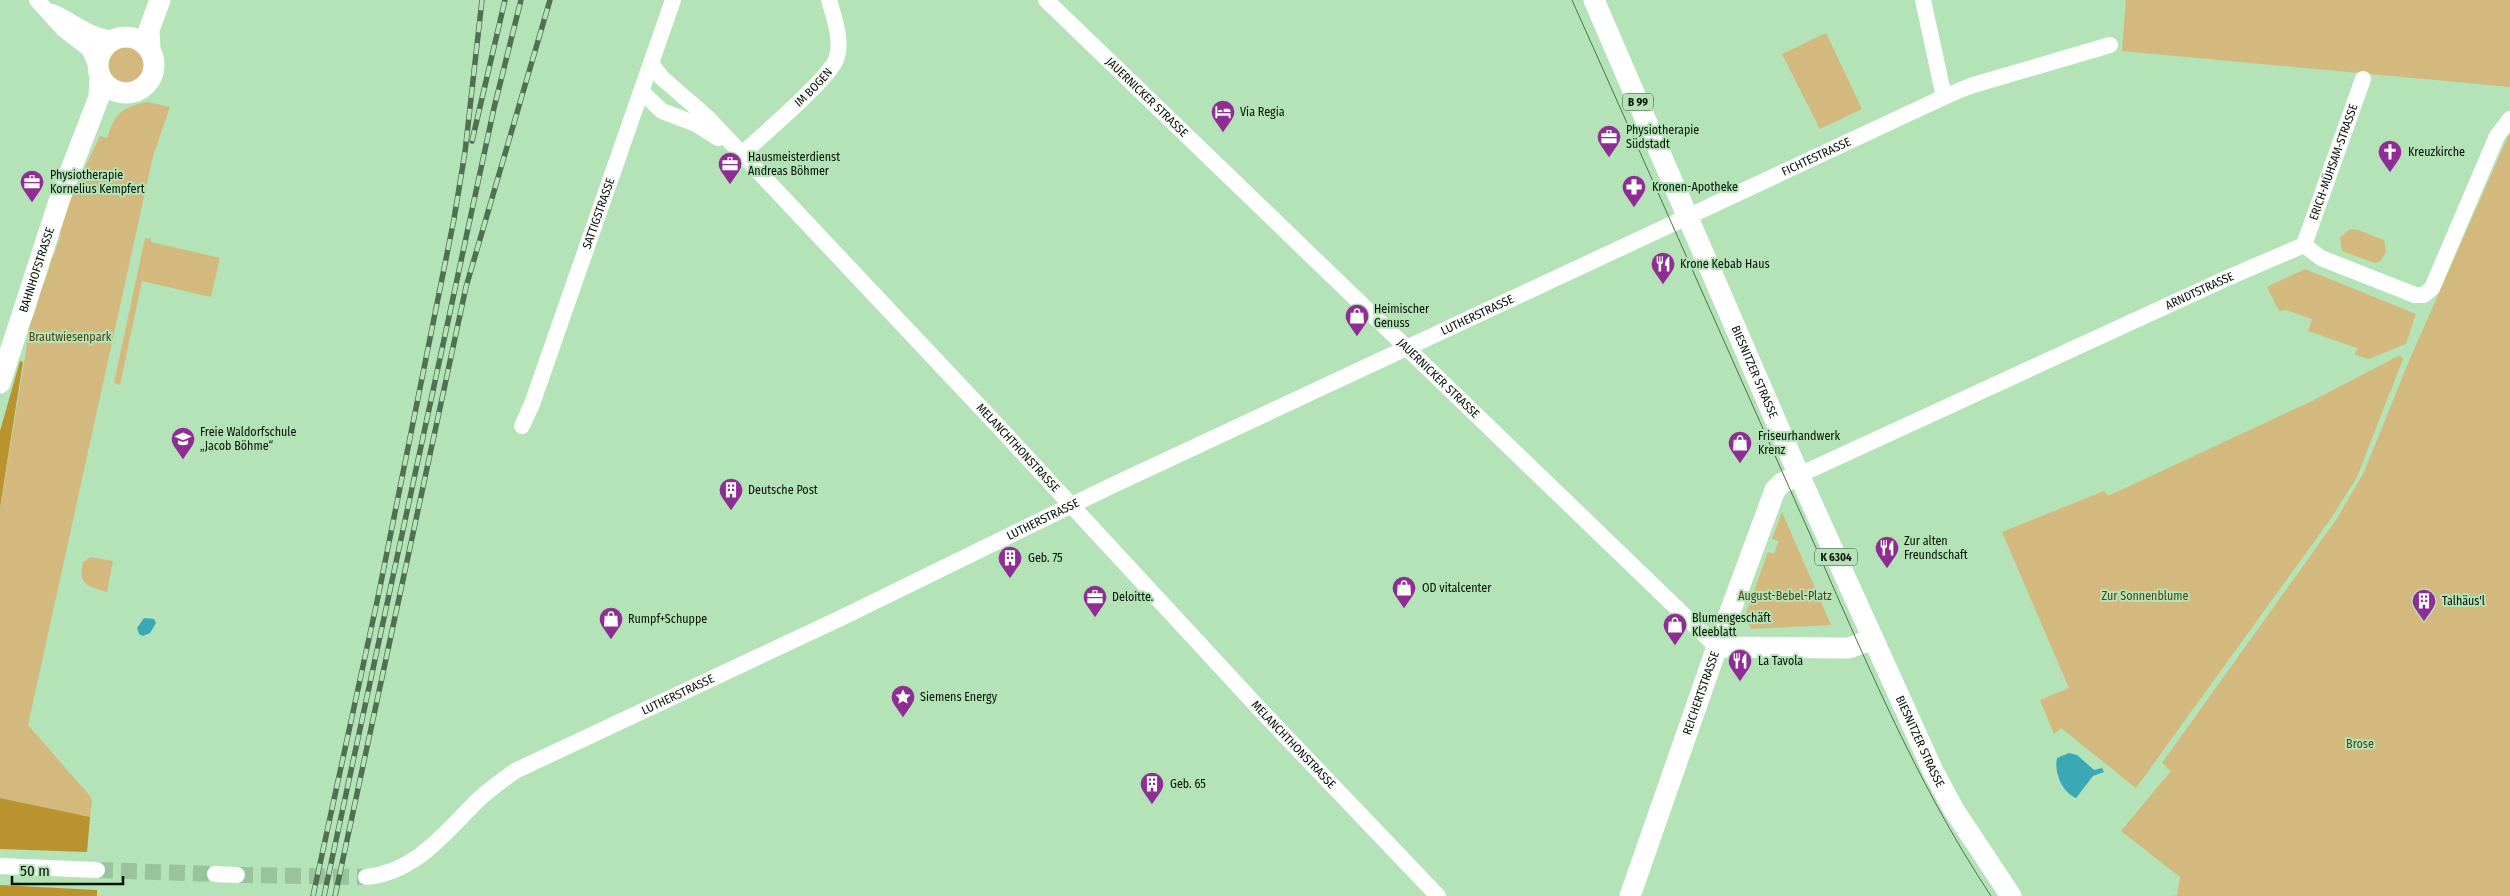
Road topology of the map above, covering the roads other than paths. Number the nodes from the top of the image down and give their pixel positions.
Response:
1 (37, 0) edge
2 (150, 0) edge
3 (160, 0) edge
4 (673, 0) edge
5 (829, 0) edge
6 (1046, 0) edge
7 (1594, 0) edge
8 (1923, 0) edge
9 (50, 11) junction
10 (118, 37) junction
11 (2110, 46) dead end
12 (150, 49) junction
13 (652, 65) junction
14 (99, 73) junction
15 (2363, 79) dead end
16 (642, 92) junction
17 (122, 93) junction
18 (1944, 97) junction
19 (2510, 119) edge
20 (741, 154) junction
21 (76, 157) junction
22 (1687, 216) junction
23 (2304, 245) junction
24 (1406, 348) junction
25 (0, 382) edge
26 (522, 426) dead end
27 (1799, 475) junction
28 (1070, 506) junction
29 (1873, 639) junction
30 (1716, 647) junction
31 (0, 866) edge
32 (97, 870) tunnel mouth
33 (215, 874) tunnel mouth
34 (237, 875) tunnel mouth
35 (366, 877) tunnel mouth
36 (1438, 896) edge
37 (1630, 896) edge
38 (2010, 896) edge

1 - 9 street
2 - 10 main road
3 - 12 main road
4 - 13 street, SATTIGSTRASSE
5 - 20 street, IM BOGEN
6 - 24 street, JAUERNICKER STRASSE
7 - 22 main road, BIESNITZER STRASSE / B 99
8 - 18 street
9 - 10 street
9 - 14 street
10 - 12 main road
10 - 14 main road
11 - 18 street, FICHTESTRASSE
12 - 17 main road
13 - 16 street, SATTIGSTRASSE
13 - 20 street, MELANCHTHONSTRASSE
14 - 17 main road
14 - 21 main road, BAHNHOFSTRASSE
15 - 23 street, ERICH-MÜHSAM-STRASSE
16 - 20 street, MELANCHTHONSTRASSE
16 - 26 street, SATTIGSTRASSE
17 - 21 main road, BAHNHOFSTRASSE
18 - 22 street, FICHTESTRASSE
19 - 23 street
20 - 28 street, MELANCHTHONSTRASSE
21 - 25 main road, BAHNHOFSTRASSE
22 - 24 street, LUTHERSTRASSE
22 - 27 main road, BIESNITZER STRASSE / K 6304
23 - 27 street, ARNDTSTRASSE
24 - 28 street, LUTHERSTRASSE
24 - 30 street, JAUERNICKER STRASSE
27 - 29 main road, BIESNITZER STRASSE / K 6304
27 - 30 main road, REICHERTSTRASSE
28 - 35 street, LUTHERSTRASSE
28 - 36 street, MELANCHTHONSTRASSE
29 - 30 main road
29 - 38 main road, BIESNITZER STRASSE / K 6304
30 - 37 main road, REICHERTSTRASSE
31 - 32 street
33 - 34 street

